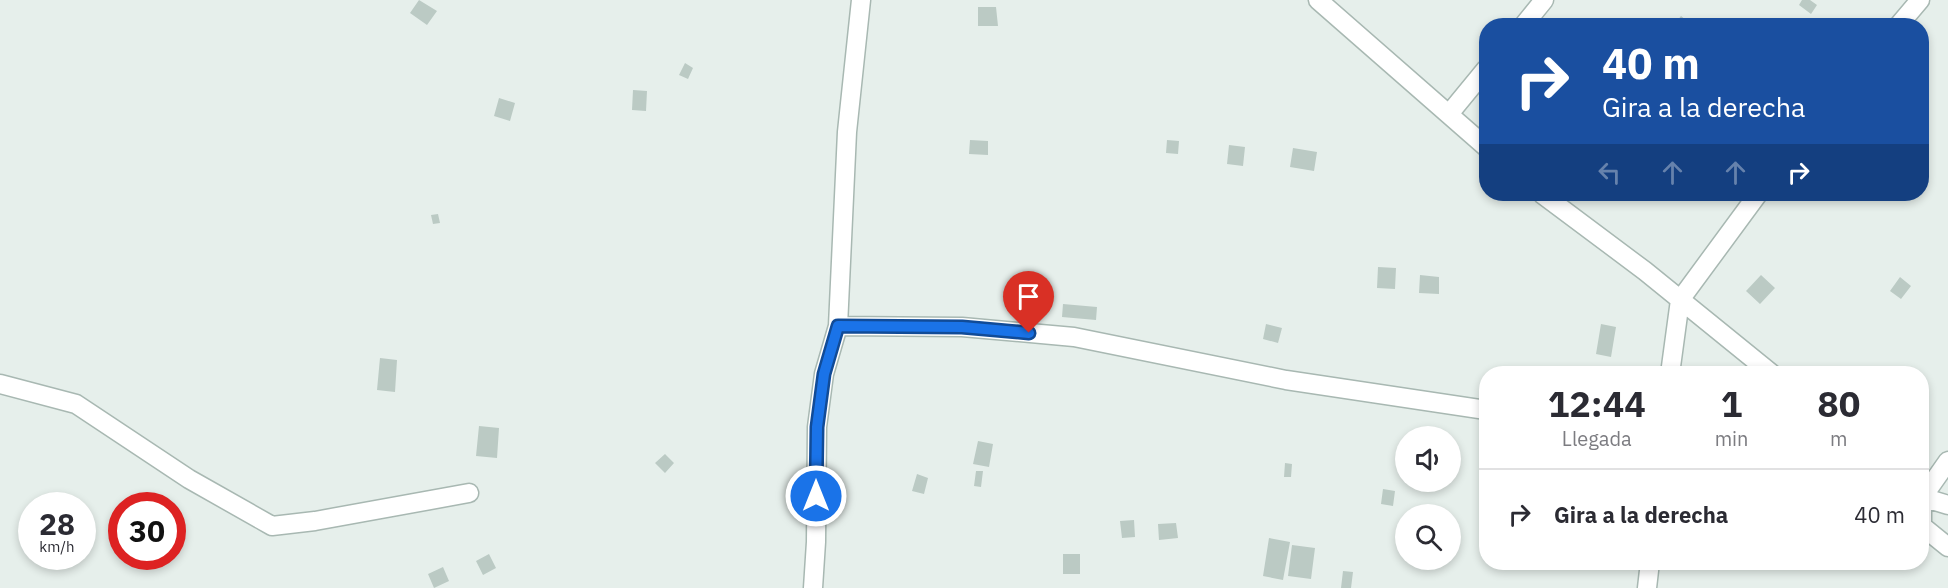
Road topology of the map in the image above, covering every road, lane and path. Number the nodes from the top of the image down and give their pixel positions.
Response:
1 (861, 0) edge
2 (1318, 0) edge
3 (1544, 0) edge
4 (1920, 0) edge
5 (1529, 18) edge
6 (1905, 18) edge
7 (1479, 78) edge
8 (1449, 114) junction
9 (1479, 141) edge
10 (1551, 201) edge
11 (1753, 201) edge
12 (1680, 300) junction
13 (838, 326) junction
14 (1671, 366) edge
15 (1762, 366) edge
16 (0, 384) edge
17 (1479, 409) edge
18 (1948, 460) edge
19 (1929, 488) edge
20 (470, 493) dead end
21 (1929, 500) edge
22 (1948, 505) edge
23 (1929, 532) edge
24 (1948, 547) edge
25 (1649, 570) edge
26 (813, 588) edge
27 (1647, 588) edge

1 - 13 street
2 - 8 street
3 - 5 street
4 - 6 street
7 - 8 street
8 - 9 street
10 - 12 street
11 - 12 street
12 - 14 street
12 - 15 street
13 - 17 street
13 - 26 street
16 - 20 street
18 - 19 street
21 - 22 street
23 - 24 street
25 - 27 street

